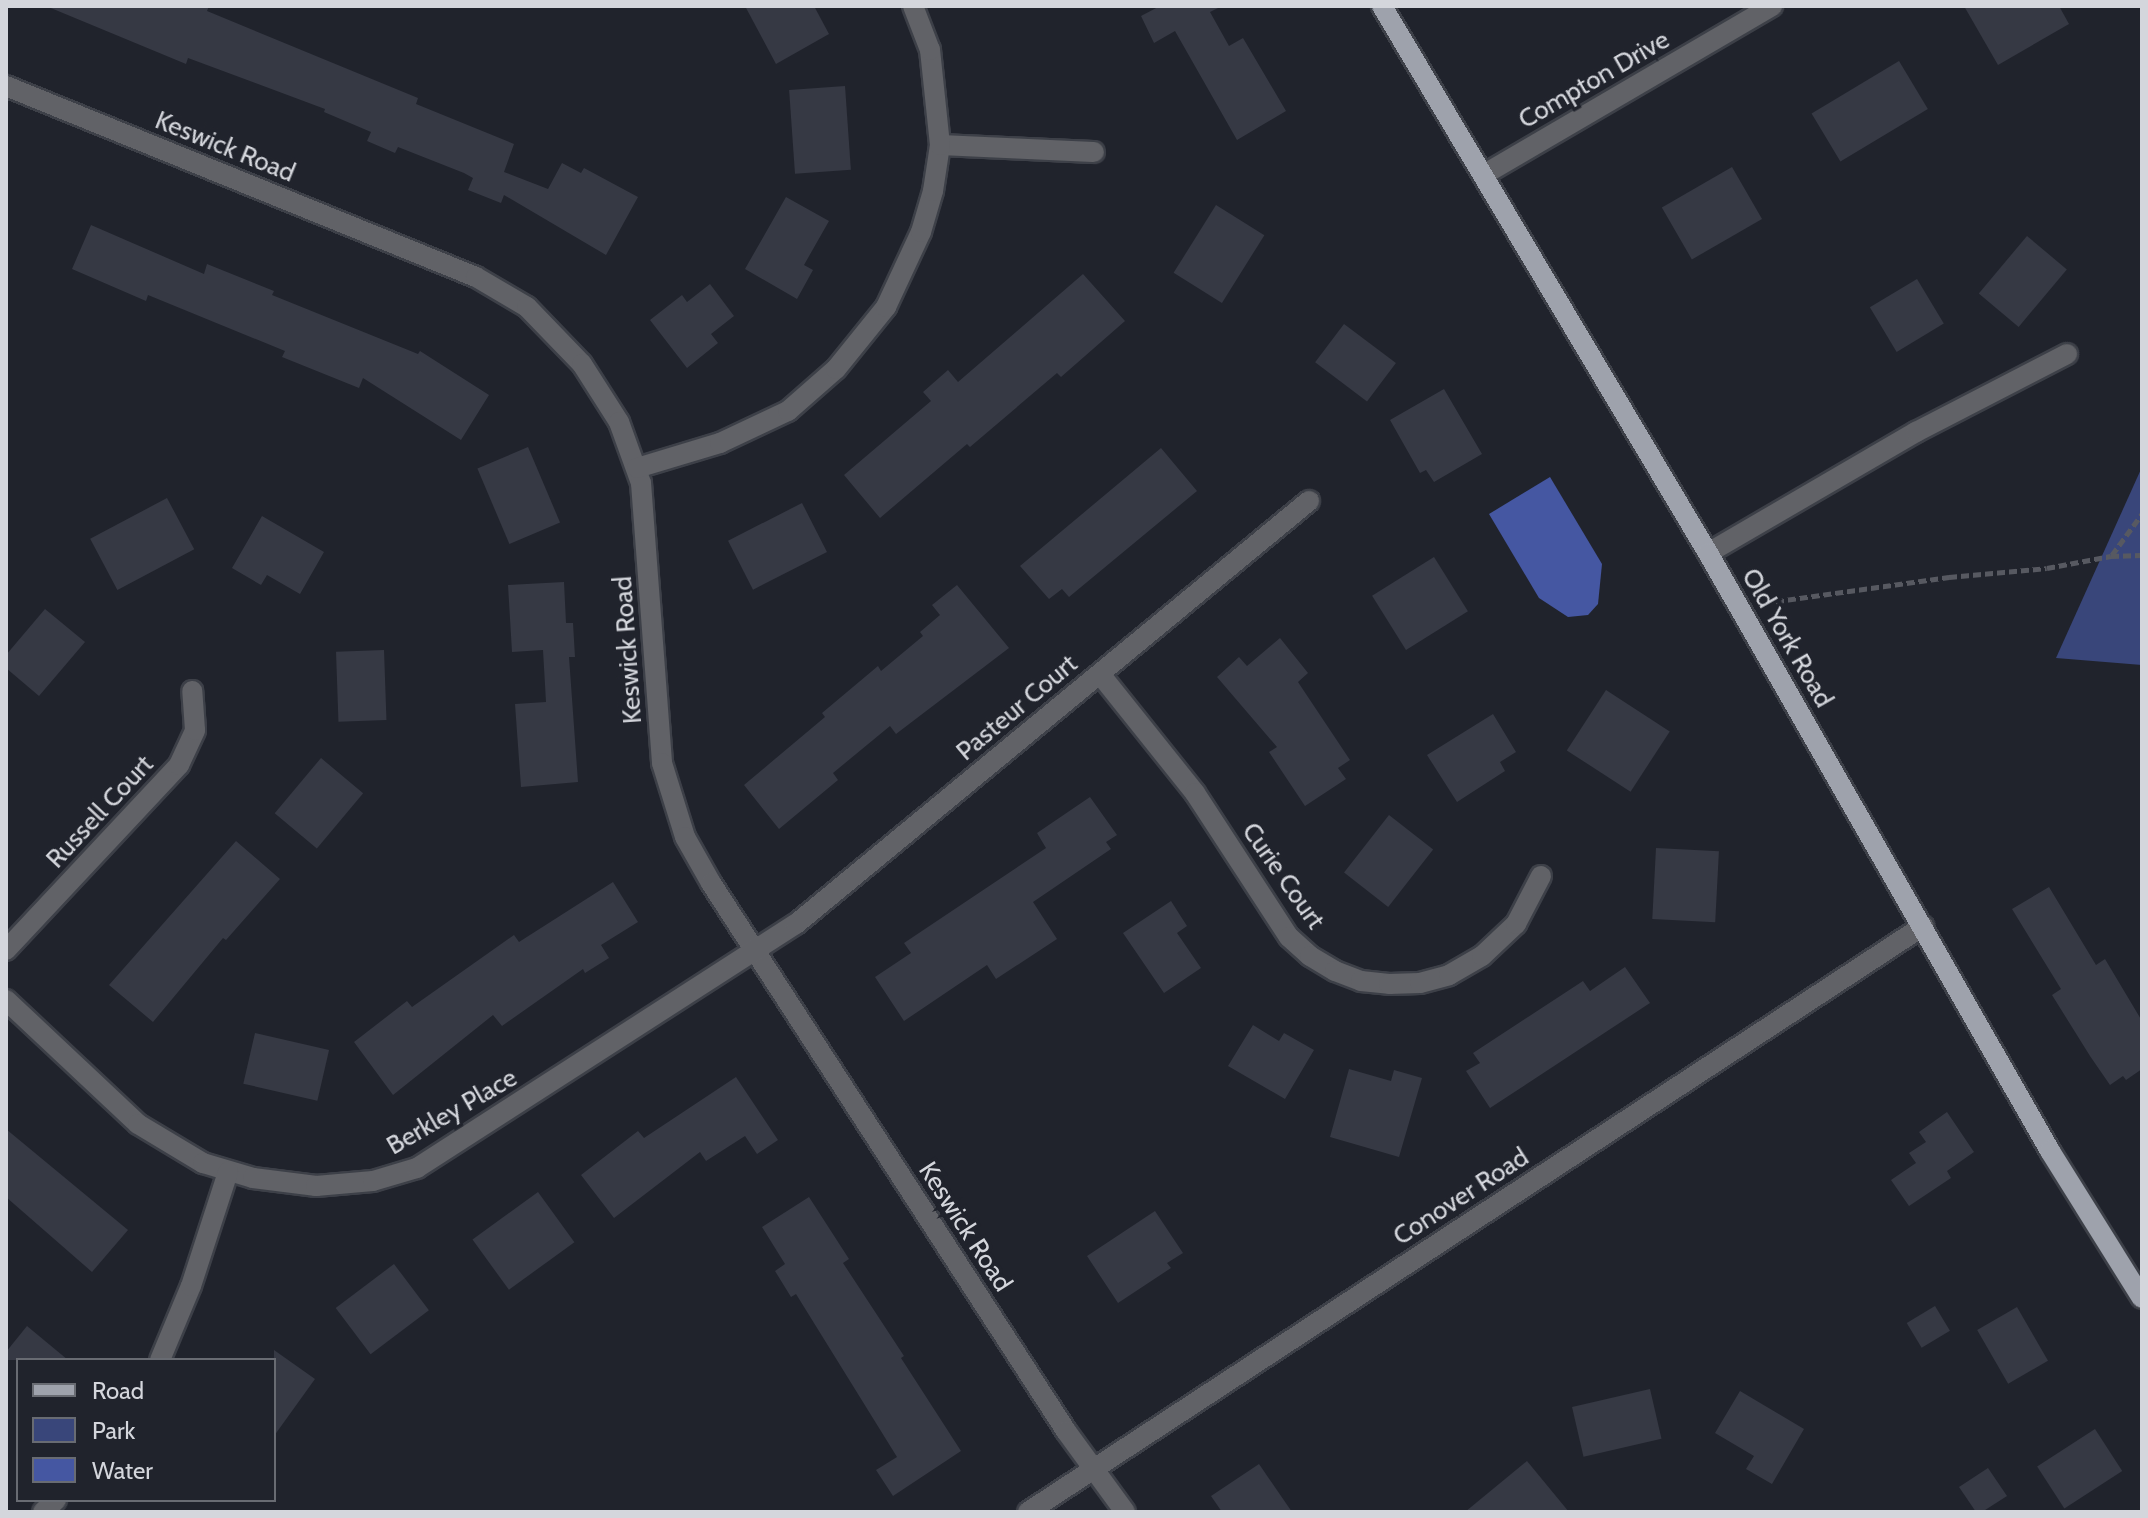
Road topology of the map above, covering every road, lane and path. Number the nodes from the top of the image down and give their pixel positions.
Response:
1 (913, 6) edge
2 (1382, 6) edge
3 (1766, 8) edge
4 (6, 86) edge
5 (940, 145) junction
6 (1094, 152) dead end
7 (1483, 175) junction
8 (2067, 354) dead end
9 (637, 468) junction
10 (1309, 501) dead end
11 (2142, 514) edge
12 (1708, 553) junction
13 (2142, 555) edge
14 (2111, 556) junction
15 (1739, 607) junction
16 (1100, 674) junction
17 (192, 691) dead end
18 (1541, 876) dead end
19 (1923, 926) junction
20 (6, 950) edge
21 (756, 952) junction
22 (6, 1000) edge
23 (228, 1172) junction
24 (2142, 1298) edge
25 (161, 1358) edge
26 (1094, 1469) junction
27 (1028, 1512) edge
28 (1125, 1512) edge

1 - 5 street
2 - 7 main road, Old York Road
3 - 7 street, Compton Drive
4 - 9 street, Keswick Road
5 - 6 street
5 - 9 street
7 - 12 main road, Old York Road
8 - 12 street
9 - 21 street, Keswick Road
10 - 16 street, Pasteur Court
11 - 14 path
12 - 15 main road, Old York Road
13 - 14 path
14 - 15 path
15 - 19 main road, Old York Road
16 - 18 street, Curie Court
16 - 21 street, Pasteur Court
17 - 20 street, Russell Court
19 - 24 main road, Old York Road
19 - 26 street, Conover Road
21 - 23 street, Berkley Place
21 - 26 street, Keswick Road
22 - 23 street, Berkley Place
23 - 25 street
26 - 27 street, Conover Road
26 - 28 street, Keswick Road

